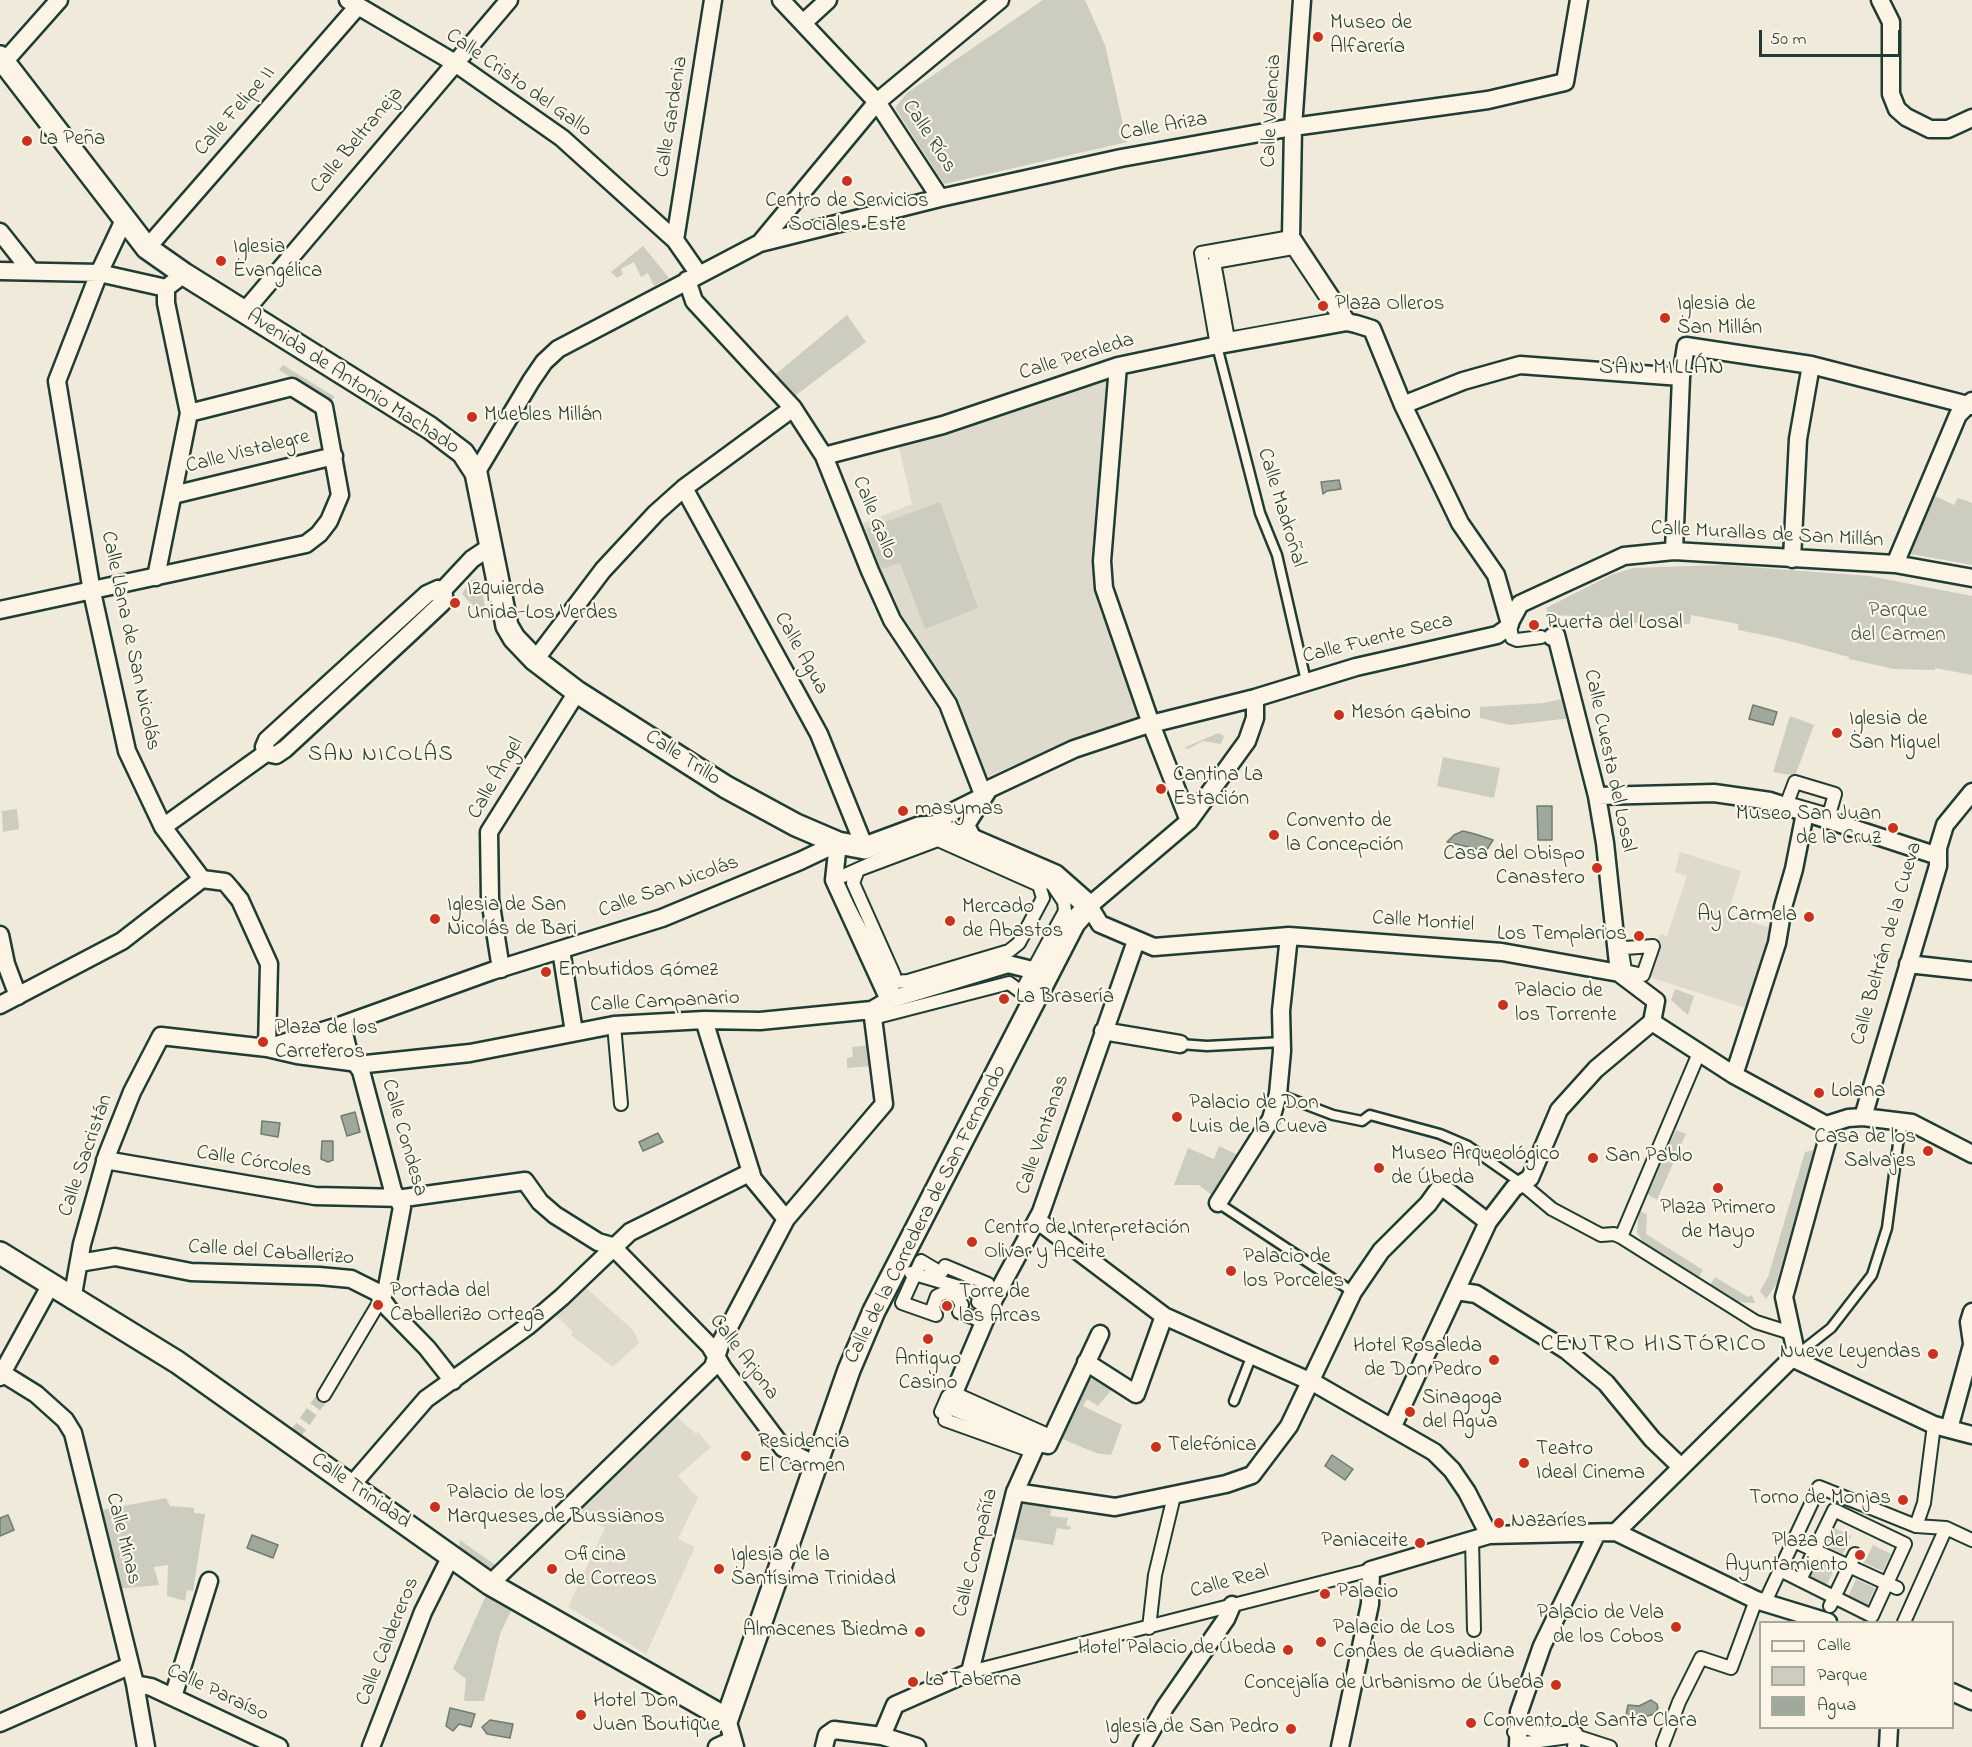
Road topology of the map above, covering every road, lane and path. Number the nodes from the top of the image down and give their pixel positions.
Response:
1 (59, 0) edge
2 (508, 0) edge
3 (713, 0) edge
4 (780, 0) edge
5 (828, 0) edge
6 (1302, 0) edge
7 (1579, 0) edge
8 (1880, 0) edge
9 (353, 3) edge
10 (990, 3) edge
11 (803, 23) junction
12 (2, 60) edge
13 (455, 63) junction
14 (877, 102) junction
15 (1972, 118) edge
16 (1293, 127) junction
17 (940, 198) junction
18 (125, 218) junction
19 (1291, 231) junction
20 (0, 232) edge
21 (675, 240) junction
22 (760, 243) junction
23 (147, 248) junction
24 (1214, 262) joint
25 (0, 271) edge
26 (31, 271) junction
27 (99, 273) junction
28 (184, 274) junction
29 (693, 277) junction
30 (166, 288) junction
31 (244, 312) junction
32 (1347, 322) junction
33 (1217, 346) junction
34 (1811, 365) junction
35 (1118, 366) junction
36 (1681, 377) junction
37 (1971, 404) edge
38 (1403, 405) junction
39 (794, 408) junction
40 (189, 413) junction
41 (334, 456) junction
42 (824, 456) junction
43 (476, 472) junction
44 (684, 488) junction
45 (173, 495) junction
46 (490, 547) junction
47 (1674, 551) junction
48 (1792, 559) junction
49 (1895, 564) junction
50 (156, 577) junction
51 (1972, 578) edge
52 (92, 592) junction
53 (0, 610) edge
54 (1510, 624) junction
55 (1546, 637) joint
56 (535, 660) junction
57 (1306, 681) junction
58 (577, 692) junction
59 (1255, 698) junction
60 (1151, 724) junction
61 (1972, 792) edge
62 (1597, 796) junction
63 (984, 797) junction
64 (1805, 813) junction
65 (1189, 821) junction
66 (163, 827) junction
67 (932, 827) junction
68 (974, 841) junction
69 (838, 843) junction
70 (865, 848) junction
71 (1938, 856) junction
72 (202, 879) junction
73 (834, 880) junction
74 (1089, 906) junction
75 (0, 935) edge
76 (1289, 936) junction
77 (1136, 941) junction
78 (561, 950) junction
79 (1908, 964) junction
80 (501, 969) junction
81 (1972, 971) edge
82 (1041, 972) junction
83 (1625, 977) junction
84 (18, 996) junction
85 (889, 1000) junction
86 (0, 1005) edge
87 (873, 1011) junction
88 (704, 1020) junction
89 (1652, 1022) junction
90 (614, 1024) junction
91 (342, 1025) junction
92 (1103, 1031) junction
93 (574, 1032) junction
94 (1282, 1042) junction
95 (1180, 1044) joint
96 (267, 1048) junction
97 (1699, 1053) junction
98 (355, 1063) junction
99 (1734, 1075) junction
100 (1278, 1094) junction
101 (621, 1104) dead end
102 (1863, 1117) junction
103 (1904, 1124) junction
104 (1826, 1125) junction
105 (1972, 1154) edge
106 (105, 1160) junction
107 (751, 1172) junction
108 (1521, 1183) junction
109 (396, 1198) junction
110 (1218, 1203) joint
111 (786, 1220) junction
112 (1037, 1220) junction
113 (1488, 1222) junction
114 (1621, 1237) junction
115 (612, 1246) junction
116 (0, 1253) edge
117 (79, 1263) junction
118 (50, 1286) junction
119 (1456, 1291) junction
120 (1353, 1292) junction
121 (989, 1296) junction
122 (72, 1300) junction
123 (379, 1303) junction
124 (1972, 1312) edge
125 (1164, 1316) junction
126 (1791, 1333) junction
127 (1100, 1334) dead end
128 (1972, 1344) edge
129 (1252, 1355) junction
130 (717, 1356) junction
131 (1792, 1358) junction
132 (1086, 1362) junction
133 (1, 1375) edge
134 (453, 1381) junction
135 (1311, 1382) junction
136 (324, 1395) tunnel mouth
137 (1234, 1401) dead end
138 (1942, 1427) junction
139 (1392, 1428) junction
140 (1972, 1436) edge
141 (1037, 1443) junction
142 (817, 1466) junction
143 (1680, 1467) junction
144 (351, 1487) junction
145 (1015, 1492) junction
146 (1174, 1496) junction
147 (1916, 1526) junction
148 (1946, 1528) junction
149 (1616, 1532) junction
150 (1597, 1533) junction
151 (1489, 1535) junction
152 (1472, 1539) junction
153 (1972, 1540) edge
154 (1794, 1541) junction
155 (1815, 1550) junction
156 (1855, 1554) dead end
157 (451, 1556) junction
158 (1849, 1566) junction
159 (1371, 1570) junction
160 (1780, 1570) junction
161 (1800, 1580) junction
162 (209, 1581) dead end
163 (490, 1584) junction
164 (1895, 1587) junction
165 (1915, 1597) junction
166 (1761, 1601) junction
167 (1232, 1605) junction
168 (1829, 1610) edge
169 (1905, 1621) edge
170 (1149, 1628) junction
171 (1473, 1630) dead end
172 (129, 1665) junction
173 (970, 1672) junction
174 (135, 1684) junction
175 (1954, 1692) edge
176 (173, 1697) junction
177 (1972, 1701) edge
178 (727, 1719) junction
179 (0, 1723) edge
180 (1889, 1729) edge
181 (890, 1741) edge
182 (1516, 1742) edge
183 (1575, 1742) edge
184 (734, 1743) edge
185 (1665, 1746) edge
186 (146, 1747) edge
187 (279, 1747) edge
188 (371, 1747) edge
189 (717, 1747) edge
190 (824, 1747) edge
191 (917, 1747) edge
192 (1142, 1747) edge
193 (1340, 1747) edge
194 (1610, 1747) edge
195 (1888, 1747) edge

1 - 12 street
2 - 13 street, Calle Beltraneja
3 - 21 street, Calle Gardenia
4 - 11 street, Calle Ríos
5 - 11 street
6 - 16 street, Calle Valencia
7 - 16 street, Calle Ariza
8 - 15 street
9 - 13 street, Calle Cristo del Gallo
9 - 23 street, Calle Felipe II
10 - 14 street
11 - 14 street, Calle Ríos
12 - 18 street, Avenida de Antonio Machado
13 - 21 street, Calle Cristo del Gallo
13 - 31 street, Calle Beltraneja
14 - 17 street, Calle Ríos
14 - 22 street
16 - 17 street, Calle Ariza
16 - 19 street, Calle Valencia
17 - 22 street, Calle Ariza
18 - 23 street, Avenida de Antonio Machado
18 - 27 street
19 - 32 street
19 - 33 street
20 - 26 street
21 - 29 street, Calle Cristo del Gallo
22 - 29 street, Calle Ariza
23 - 28 street, Avenida de Antonio Machado
24 - 24 street
25 - 26 street
26 - 27 street
27 - 30 street
27 - 52 street, Calle Llana de San Nicolás
28 - 30 street
28 - 31 street, Avenida de Antonio Machado
29 - 39 street, Calle Gallo
29 - 43 street, Calle Ariza
30 - 40 street
31 - 43 street, Avenida de Antonio Machado
32 - 33 street, Calle Peraleda
32 - 38 street
33 - 35 street, Calle Peraleda
33 - 57 lane, Calle Madroñal
34 - 36 street
34 - 37 street
34 - 48 street
35 - 42 street, Calle Peraleda
35 - 60 street
36 - 38 street
36 - 47 street
37 - 49 street
38 - 54 street
39 - 42 street, Calle Gallo
39 - 44 street
40 - 41 street
40 - 45 street
41 - 45 street, Calle Vistalegre
41 - 50 street
42 - 63 street, Calle Gallo
43 - 46 street, Avenida de Antonio Machado
44 - 56 street
44 - 70 street, Calle Agua
45 - 50 street
46 - 56 street, Avenida de Antonio Machado
46 - 66 street
47 - 48 street, Calle Murallas de San Millán
47 - 54 street, Calle Murallas de San Millán
48 - 49 street, Calle Murallas de San Millán
49 - 51 street, Calle Murallas de San Millán
50 - 52 street
52 - 53 street
52 - 66 street, Calle Llana de San Nicolás
54 - 55 street, Calle Cuesta del Losal
54 - 57 street, Calle Fuente Seca
55 - 62 street, Calle Cuesta del Losal
56 - 58 street, Calle Trillo
57 - 59 street, Calle Fuente Seca
58 - 69 street, Calle Trillo
58 - 80 street, Calle Ángel
59 - 60 street, Calle Fuente Seca
59 - 65 street
60 - 63 street, Calle Fuente Seca
60 - 65 street
61 - 71 street, Calle Beltrán de la Cueva
62 - 64 street
62 - 83 street, Calle Cuesta del Losal
63 - 67 street
63 - 68 street
64 - 71 street
64 - 99 street
65 - 74 street
66 - 72 street, Calle Llana de San Nicolás
67 - 68 street
67 - 70 street
68 - 74 street
69 - 70 street, Calle Trillo
69 - 73 street
69 - 78 street, Calle San Nicolás
71 - 79 street, Calle Beltrán de la Cueva
72 - 84 street
72 - 96 street
73 - 82 street
73 - 85 street
73 - 85 street
74 - 77 street, Calle Montiel
74 - 82 street, Calle de la Corredera de San Fernando
75 - 84 street
76 - 77 street, Calle Montiel
76 - 83 street, Calle Montiel
76 - 94 street
77 - 92 street, Calle Ventanas
78 - 80 street, Calle San Nicolás
78 - 93 street
79 - 81 street
79 - 102 street, Calle Beltrán de la Cueva
80 - 91 street, Calle San Nicolás
82 - 85 street
82 - 85 street
82 - 142 street, Calle de la Corredera de San Fernando
83 - 89 street
84 - 86 street
85 - 87 street
87 - 88 street, Calle Campanario
87 - 111 street
88 - 90 street, Calle Campanario
88 - 107 street
89 - 97 street
89 - 108 street
90 - 93 street, Calle Campanario
90 - 101 street
91 - 96 street
91 - 98 street
92 - 95 street
92 - 112 street, Calle Ventanas
93 - 98 street, Calle Campanario
94 - 95 lane
94 - 100 street
96 - 98 street
96 - 106 street, Calle Sacristán
97 - 99 street
97 - 114 street
98 - 109 street, Calle Condesa
99 - 104 street
100 - 108 lane
100 - 110 street
102 - 103 street
102 - 104 street
103 - 105 street
103 - 131 lane
104 - 126 street
106 - 109 street, Calle Córcoles
106 - 117 street, Calle Sacristán
107 - 111 street
107 - 115 street
108 - 113 street
108 - 114 street
109 - 115 street, Calle Córcoles
109 - 123 street, Calle Condesa
110 - 120 lane
111 - 130 street
112 - 121 street, Calle Ventanas
112 - 125 street
113 - 119 street
113 - 120 street
114 - 126 street
115 - 130 street, Calle Arjona
115 - 134 street
116 - 118 street, Calle Trinidad
117 - 122 street, Calle Sacristán
117 - 123 street, Calle del Caballerizo
118 - 122 street, Calle Trinidad
118 - 133 street
119 - 139 street
119 - 143 street
120 - 135 street
121 - 121 street
121 - 141 street, Calle Ventanas
122 - 144 street, Calle Trinidad
123 - 134 street, Calle del Caballerizo
123 - 136 street
124 - 128 street
125 - 129 street
125 - 132 street
126 - 131 street
127 - 132 street, Calle Compañía
128 - 138 street
129 - 135 street
129 - 137 lane
130 - 142 street, Calle Arjona
130 - 163 street
131 - 138 street
131 - 143 street
132 - 141 street, Calle Compañía
133 - 172 street, Calle Minas
134 - 144 street
135 - 139 street
135 - 146 street
138 - 140 street
138 - 147 street
139 - 151 street
141 - 145 street, Calle Compañía
142 - 178 street, Calle de la Corredera de San Fernando
143 - 149 street
144 - 157 street, Calle Trinidad
145 - 146 street
145 - 173 street, Calle Compañía
146 - 170 street
147 - 148 street
147 - 154 street
148 - 153 street
148 - 165 street
149 - 150 street, Calle Real
149 - 166 street
150 - 151 street, Calle Real
150 - 182 street
151 - 152 street, Calle Real
152 - 159 street, Calle Real
152 - 171 street
154 - 155 street
154 - 160 street
155 - 158 street
155 - 161 street
155 - 164 street
156 - 158 street
157 - 163 street, Calle Trinidad
157 - 188 street, Calle Caldereros
158 - 164 street
158 - 168 street
159 - 167 street, Calle Real
159 - 193 street
160 - 161 street
160 - 166 street
161 - 168 street
162 - 176 street
163 - 178 street, Calle Trinidad
164 - 165 street
164 - 168 street
165 - 169 street
166 - 168 street
166 - 185 street
167 - 170 street, Calle Real
167 - 192 street
170 - 173 street, Calle Real
172 - 174 street, Calle Minas
172 - 179 street
173 - 181 street, Calle Real
174 - 176 street, Calle Paraíso
174 - 186 street, Calle Minas
175 - 177 street
176 - 187 street, Calle Paraíso
178 - 184 street
180 - 195 street
181 - 190 street
181 - 191 street
182 - 183 street
183 - 194 street
184 - 189 street

